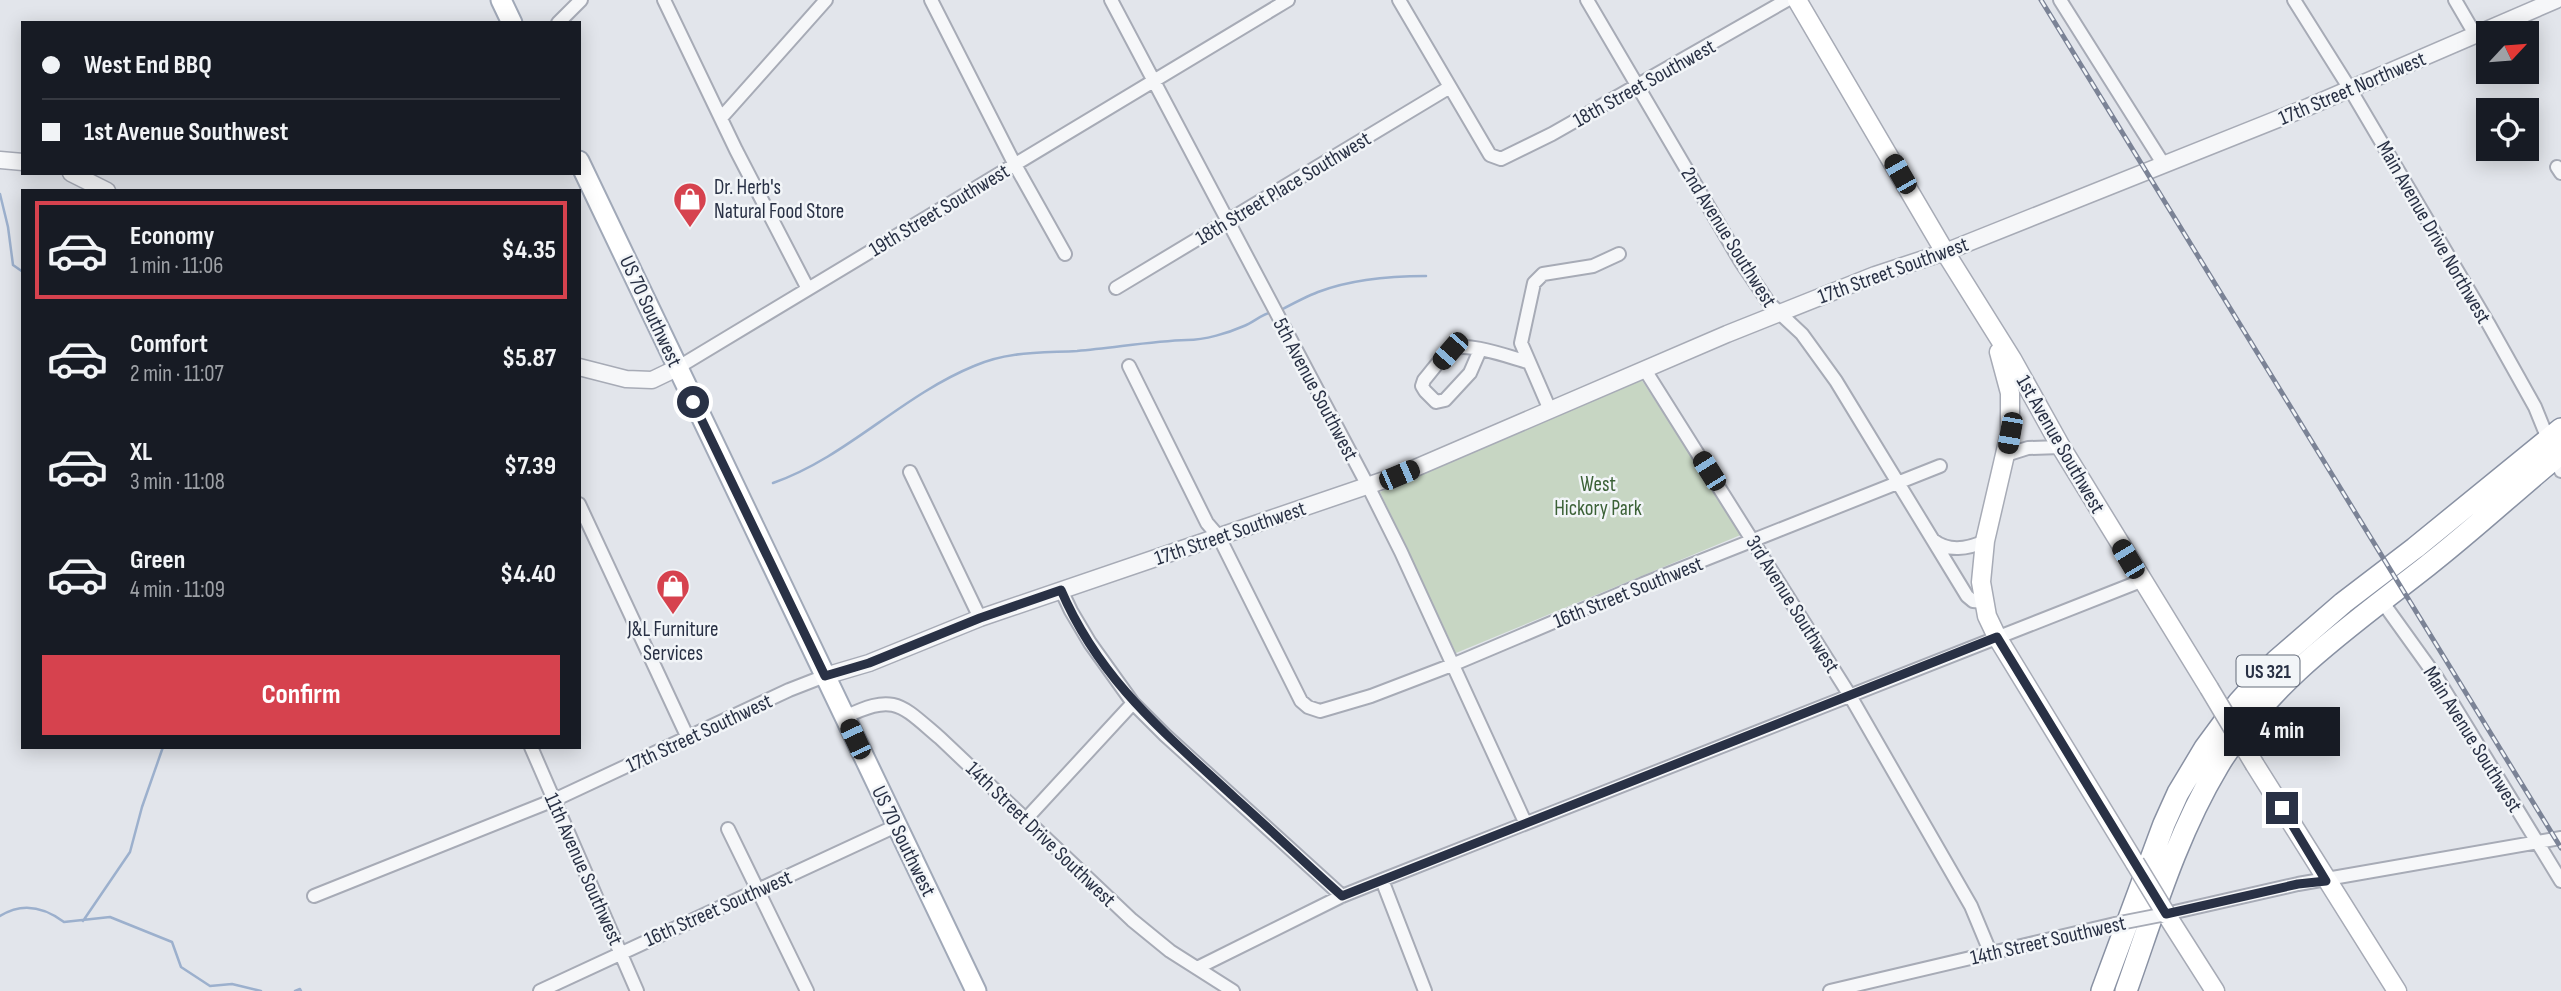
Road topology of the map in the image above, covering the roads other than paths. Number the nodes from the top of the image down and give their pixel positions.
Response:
1 (501, 0) edge
2 (581, 0) edge
3 (664, 0) edge
4 (826, 0) edge
5 (931, 0) edge
6 (1111, 0) edge
7 (1288, 0) edge
8 (1399, 0) edge
9 (1587, 0) edge
10 (1787, 0) edge
11 (1797, 0) edge
12 (2060, 0) edge
13 (2294, 0) edge
14 (2455, 0) edge
15 (2556, 0) edge
16 (511, 21) edge
17 (560, 21) edge
18 (2509, 21) edge
19 (2476, 36) joint
20 (1153, 81) junction
21 (1450, 87) junction
22 (1637, 87) junction
23 (2350, 89) junction
24 (721, 118) junction
25 (0, 160) edge
26 (21, 162) edge
27 (1014, 163) junction
28 (581, 165) edge
29 (2164, 165) junction
30 (2146, 171) joint
31 (75, 175) edge
32 (103, 189) edge
33 (1227, 221) junction
34 (1945, 252) junction
35 (1065, 254) dead end
36 (1619, 254) dead end
37 (1115, 288) dead end
38 (808, 289) junction
39 (1980, 311) junction
40 (1778, 313) junction
41 (1480, 350) junction
42 (1528, 362) junction
43 (1129, 366) dead end
44 (581, 368) edge
45 (677, 368) junction
46 (1645, 370) junction
47 (1550, 410) junction
48 (2061, 447) junction
49 (2558, 450) edge
50 (2006, 455) junction
51 (1940, 466) dead end
52 (909, 472) dead end
53 (1898, 483) junction
54 (1368, 486) junction
55 (581, 508) edge
56 (1928, 535) junction
57 (1219, 537) junction
58 (1754, 541) junction
59 (1985, 541) junction
60 (2141, 581) junction
61 (1061, 590) junction
62 (2381, 600) junction
63 (1984, 603) junction
64 (980, 618) junction
65 (1997, 637) junction
66 (1452, 665) junction
67 (825, 676) junction
68 (1849, 694) junction
69 (1133, 703) junction
70 (845, 717) junction
71 (688, 738) junction
72 (532, 749) edge
73 (554, 800) junction
74 (1026, 819) junction
75 (1525, 822) junction
76 (897, 826) junction
77 (728, 829) dead end
78 (2558, 839) edge
79 (2537, 844) junction
80 (1382, 880) junction
81 (2326, 881) junction
82 (2561, 881) edge
83 (758, 891) junction
84 (314, 896) dead end
85 (1342, 896) junction
86 (2166, 914) junction
87 (621, 953) junction
88 (1991, 954) junction
89 (1197, 968) junction
90 (2106, 981) edge
91 (540, 991) edge
92 (637, 991) edge
93 (807, 991) edge
94 (976, 991) edge
95 (1233, 991) edge
96 (1425, 991) edge
97 (1830, 991) edge
98 (2096, 991) edge
99 (2126, 991) edge
100 (2215, 991) edge
101 (2396, 991) edge

1 - 16 main road
2 - 17 street
3 - 24 street
4 - 24 street
5 - 27 street
6 - 20 street, 5th Avenue Southwest
7 - 20 street, 19th Street Southwest
8 - 21 street
9 - 22 street, 2nd Avenue Southwest
10 - 22 street, 18th Street Southwest
11 - 34 main road, 1st Avenue Southwest
12 - 29 street
13 - 23 street, Main Avenue Drive Northwest
14 - 19 street
15 - 18 street, 17th Street Northwest
19 - 23 street, 17th Street Northwest
20 - 27 street, 19th Street Southwest
20 - 33 street, 5th Avenue Southwest
21 - 22 street, 18th Street Southwest
21 - 33 street, 18th Street Place Southwest
22 - 40 street, 2nd Avenue Southwest
23 - 29 street, 17th Street Northwest
23 - 49 street, Main Avenue Drive Northwest
24 - 38 street
25 - 26 street
27 - 35 street
27 - 38 street, 19th Street Southwest
28 - 45 main road, US 70 Southwest
29 - 30 street, 17th Street Northwest
30 - 34 street, 17th Street Southwest
31 - 32 street
33 - 37 street, 18th Street Place Southwest
33 - 54 street, 5th Avenue Southwest
34 - 39 main road, 1st Avenue Southwest
34 - 40 street, 17th Street Southwest
36 - 42 street
38 - 45 street, 19th Street Southwest
39 - 48 main road, 1st Avenue Southwest
39 - 50 main road
40 - 46 street, 17th Street Southwest
40 - 53 street, 2nd Avenue Southwest
41 - 41 street
41 - 42 street
42 - 47 street
43 - 57 street
44 - 45 street, 19th Street Southwest
45 - 67 main road, US 70 Southwest
46 - 47 street, 17th Street Southwest
46 - 58 street, 3rd Avenue Southwest
47 - 54 street, 17th Street Southwest
48 - 50 street
48 - 60 main road, 1st Avenue Southwest
49 - 62 highway, US 321
49 - 90 highway, US 321
50 - 59 main road
51 - 53 street, 16th Street Southwest
52 - 64 street
53 - 56 street, 2nd Avenue Southwest
53 - 58 street, 16th Street Southwest
54 - 57 street, 17th Street Southwest
54 - 66 street, 5th Avenue Southwest
55 - 71 street
56 - 59 street
56 - 63 street, 2nd Avenue Southwest
57 - 61 street, 17th Street Southwest
57 - 66 street, 16th Street Southwest
58 - 66 street, 16th Street Southwest
58 - 68 street, 3rd Avenue Southwest
59 - 63 main road
60 - 65 street
60 - 81 main road, 1st Avenue Southwest, bridge
61 - 64 street, 17th Street Southwest
61 - 69 street
62 - 79 street, Main Avenue Southwest
62 - 99 highway, US 321
63 - 65 main road
64 - 67 street, 17th Street Southwest
65 - 68 street
65 - 86 main road, bridge
66 - 75 street, 5th Avenue Southwest
67 - 70 main road, US 70 Southwest
67 - 71 street, 17th Street Southwest
68 - 75 street
68 - 88 street, 3rd Avenue Southwest
69 - 74 street
69 - 85 street
70 - 74 street, 14th Street Drive Southwest
70 - 76 main road, US 70 Southwest
71 - 73 street, 17th Street Southwest
72 - 73 street, 11th Avenue Southwest
73 - 84 street, 17th Street Southwest
73 - 87 street, 11th Avenue Southwest
74 - 89 street, 14th Street Drive Southwest
75 - 80 street
76 - 83 street, 16th Street Southwest
76 - 94 main road, US 70 Southwest
77 - 83 street
78 - 79 street, 14th Street Southwest
79 - 81 street, 14th Street Southwest
79 - 82 street, Main Avenue Southwest
80 - 85 street
80 - 96 street
81 - 86 street, 14th Street Southwest
81 - 101 main road, 1st Avenue Southwest
83 - 87 street, 16th Street Southwest
83 - 93 street
85 - 89 street
86 - 88 street, 14th Street Southwest, bridge
86 - 100 main road
87 - 91 street, 16th Street Southwest
87 - 92 street, 11th Avenue Southwest
88 - 97 street, 14th Street Southwest
89 - 95 street, 14th Street Drive Southwest
90 - 98 highway

